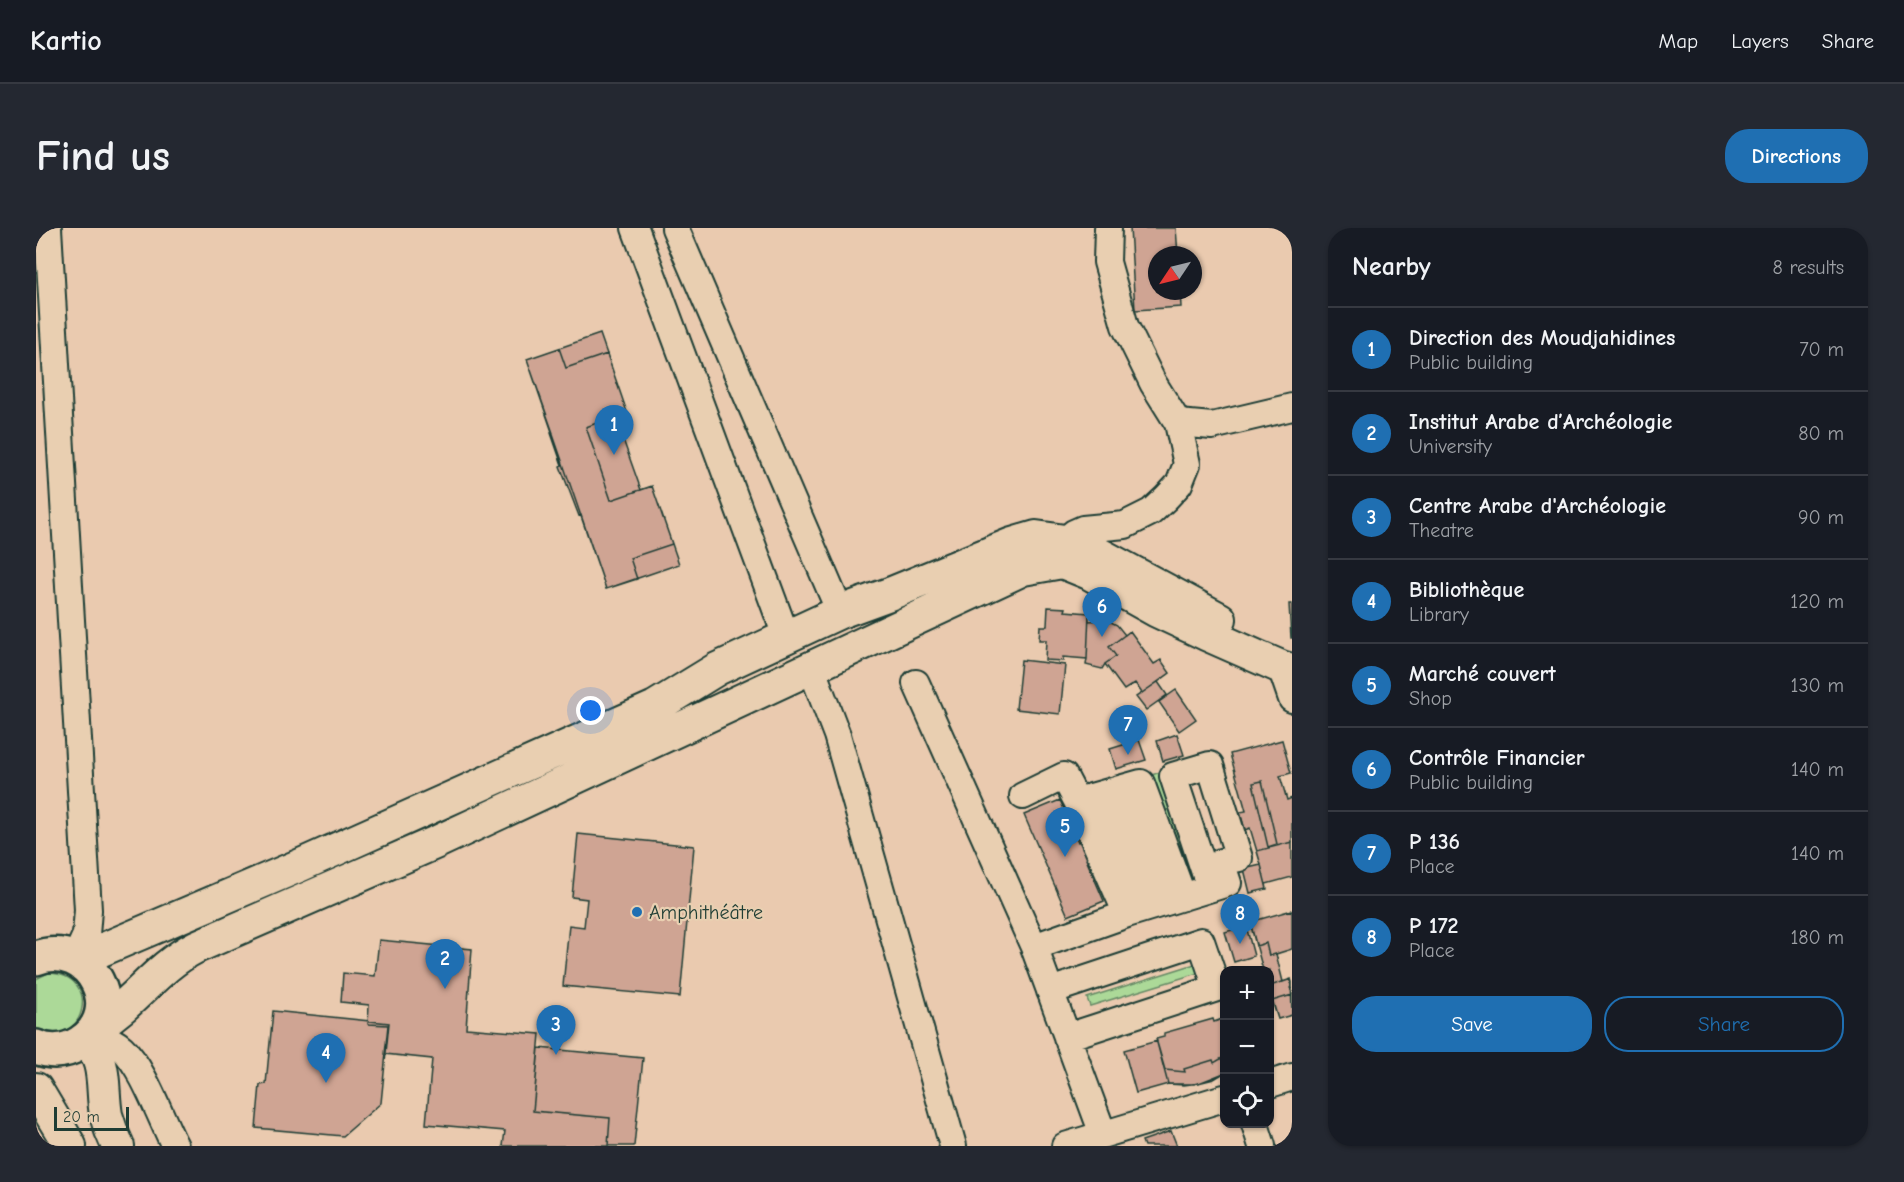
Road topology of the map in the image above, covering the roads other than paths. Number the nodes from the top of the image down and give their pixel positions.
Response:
1 (48, 228) edge
2 (635, 228) edge
3 (675, 228) edge
4 (1108, 228) edge
5 (1292, 407) edge
6 (1178, 423) junction
7 (1064, 552) junction
8 (840, 612) junction
9 (786, 636) junction
10 (1288, 662) edge
11 (811, 667) junction
12 (916, 683) dead end
13 (1292, 699) edge
14 (1023, 796) dead end
15 (1096, 796) junction
16 (1210, 888) dead end
17 (1154, 906) junction
18 (1034, 948) junction
19 (38, 953) edge
20 (76, 960) junction
21 (1050, 991) junction
22 (92, 1033) junction
23 (1067, 1038) junction
24 (36, 1047) edge
25 (1292, 1077) edge
26 (1274, 1082) edge
27 (36, 1089) edge
28 (1220, 1099) edge
29 (1256, 1128) edge
30 (1103, 1134) junction
31 (70, 1146) edge
32 (118, 1146) edge
33 (175, 1146) edge
34 (953, 1146) edge
35 (1065, 1146) edge
36 (1262, 1146) edge

1 - 20 street
2 - 9 street
3 - 8 street
4 - 6 street
5 - 6 street
6 - 7 street
7 - 8 main road
7 - 10 main road
7 - 11 main road
8 - 9 main road
9 - 20 main road
10 - 13 street
11 - 22 main road
11 - 34 street
12 - 18 street
14 - 15 street
15 - 17 street
15 - 17 street
16 - 17 street
17 - 18 street
18 - 21 street
19 - 20 highway
20 - 22 highway
21 - 23 street
21 - 23 street
22 - 24 highway
22 - 32 main road
22 - 33 street
23 - 30 street
25 - 26 street
27 - 31 main road
28 - 30 street
29 - 36 street
30 - 35 street

